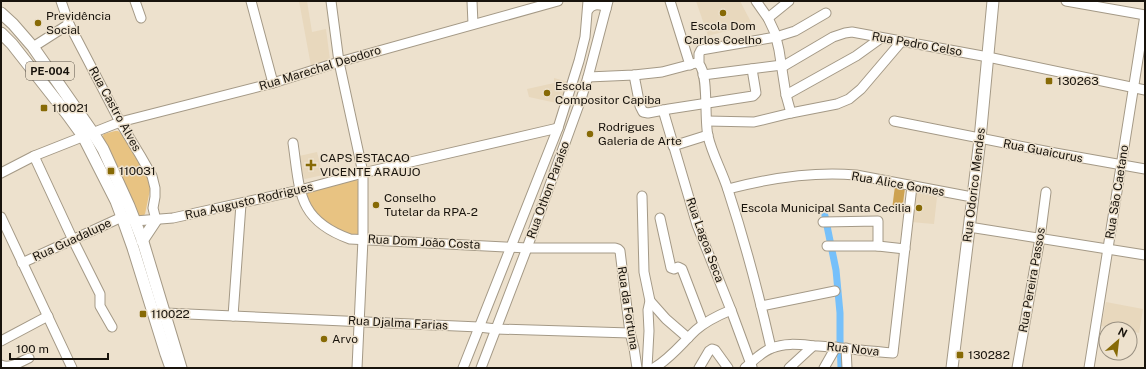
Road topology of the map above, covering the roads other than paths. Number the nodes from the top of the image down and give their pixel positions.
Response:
1 (61, 1) edge
2 (135, 1) edge
3 (251, 1) edge
4 (331, 1) edge
5 (472, 1) edge
6 (558, 1) edge
7 (670, 1) edge
8 (756, 1) edge
9 (789, 1) edge
10 (993, 1) edge
11 (1066, 1) edge
12 (607, 5) edge
13 (588, 6) edge
14 (1, 13) edge
15 (826, 13) dead end
16 (1145, 15) edge
17 (141, 18) dead end
18 (768, 18) junction
19 (69, 24) junction
20 (473, 24) junction
21 (1, 33) edge
22 (776, 37) junction
23 (882, 38) junction
24 (901, 42) junction
25 (33, 47) junction
26 (988, 57) junction
27 (339, 62) junction
28 (694, 64) junction
29 (782, 66) junction
30 (752, 69) junction
31 (634, 75) junction
32 (703, 76) junction
33 (588, 77) junction
34 (273, 83) junction
35 (1134, 88) junction
36 (1145, 90) edge
37 (786, 95) junction
38 (706, 103) junction
39 (663, 110) junction
40 (791, 113) junction
41 (707, 121) junction
42 (894, 121) dead end
43 (120, 122) junction
44 (558, 128) junction
45 (88, 134) junction
46 (708, 135) junction
47 (980, 139) junction
48 (293, 143) dead end
49 (673, 146) junction
50 (34, 156) junction
51 (1121, 165) junction
52 (1145, 169) edge
53 (1, 173) edge
54 (363, 173) junction
55 (912, 186) junction
56 (728, 189) junction
57 (300, 190) junction
58 (1046, 192) dead end
59 (642, 196) dead end
60 (972, 197) junction
61 (241, 204) junction
62 (153, 208) junction
63 (1, 217) edge
64 (122, 217) junction
65 (173, 218) junction
66 (660, 218) dead end
67 (156, 220) junction
68 (135, 221) junction
69 (823, 222) dead end
70 (970, 227) junction
71 (1040, 238) junction
72 (363, 239) junction
73 (73, 240) junction
74 (142, 241) junction
75 (827, 246) dead end
76 (878, 246) junction
77 (510, 247) junction
78 (527, 248) junction
79 (618, 249) joint
80 (904, 249) junction
81 (1108, 249) junction
82 (1145, 255) edge
83 (22, 263) junction
84 (835, 291) dead end
85 (650, 301) junction
86 (762, 306) junction
87 (731, 310) junction
88 (165, 313) junction
89 (48, 316) junction
90 (233, 316) junction
91 (359, 321) junction
92 (702, 324) junction
93 (112, 327) dead end
94 (479, 327) junction
95 (496, 329) junction
96 (630, 333) junction
97 (688, 338) junction
98 (1, 341) edge
99 (813, 346) junction
100 (771, 348) junction
101 (841, 348) junction
102 (29, 358) dead end
103 (1, 365) edge
104 (749, 366) edge
105 (72, 368) edge
106 (171, 368) edge
107 (182, 368) edge
108 (357, 368) edge
109 (463, 368) edge
110 (481, 368) edge
111 (637, 368) edge
112 (647, 368) edge
113 (654, 368) edge
114 (699, 368) edge
115 (728, 368) edge
116 (789, 368) edge
117 (824, 368) edge
118 (847, 368) edge
119 (952, 368) edge
120 (1017, 368) edge
121 (1089, 368) edge

1 - 19 street, Rua Castro Alves
2 - 17 street
3 - 34 street
4 - 27 street
5 - 20 street
6 - 20 street, Rua Marechal Deodoro
7 - 28 street
8 - 18 street
9 - 18 street
10 - 26 main road, Rua Odorico Mendes
11 - 16 street
12 - 13 street, Rua Othon Paraíso
12 - 33 street, Rua Othon Paraíso
13 - 44 street, Rua Othon Paraíso
14 - 25 main road, PE-004
15 - 22 street
16 - 35 street, Rua São Caetano
18 - 22 street
19 - 25 street
19 - 43 street, Rua Castro Alves
20 - 27 street, Rua Marechal Deodoro
21 - 45 main road, PE-004
22 - 28 street
22 - 29 street
23 - 24 street, Rua Pedro Celso
23 - 29 street, Rua Pedro Celso
23 - 37 street
24 - 26 street, Rua Pedro Celso
24 - 40 street
25 - 45 main road, PE-004
26 - 35 street, Rua Pedro Celso
26 - 47 main road, Rua Odorico Mendes
27 - 34 street, Rua Marechal Deodoro
27 - 54 street
28 - 31 street
28 - 32 street
29 - 30 street
29 - 37 street
30 - 32 street
30 - 38 street
31 - 33 street
31 - 39 street
32 - 38 street
33 - 78 street, Rua Othon Paraíso
34 - 43 street, Rua Marechal Deodoro
35 - 36 street, Rua Pedro Celso
35 - 51 street, Rua São Caetano
37 - 40 street
38 - 39 street
38 - 41 street
39 - 49 street, Rua Lagoa Seca
40 - 41 street
41 - 46 street
42 - 47 street, Rua Guaicurus
43 - 45 street, Rua Marechal Deodoro
43 - 62 street, Rua Castro Alves
44 - 54 street, Rua Augusto Rodrigues
44 - 77 street, Rua Othon Paraíso
45 - 50 street, Rua Marechal Deodoro
45 - 64 main road, PE-004
45 - 68 main road, PE-004
46 - 49 street
46 - 56 street
47 - 51 street, Rua Guaicurus
47 - 60 main road, Rua Odorico Mendes
48 - 57 street, Rua Dom João Costa
49 - 87 street, Rua Lagoa Seca
50 - 53 street, Rua Marechal Deodoro
50 - 73 street
51 - 52 street, Rua Guaicurus
51 - 81 street, Rua São Caetano
54 - 57 street, Rua Augusto Rodrigues
54 - 72 street
55 - 56 street, Rua Alice Gomes
55 - 60 street, Rua Alice Gomes
55 - 80 street
56 - 86 street
57 - 61 street, Rua Augusto Rodrigues
57 - 72 street, Rua Dom João Costa
58 - 71 street, Rua Pereira Passos
59 - 85 street
60 - 70 main road, Rua Odorico Mendes
61 - 65 street, Rua Augusto Rodrigues
61 - 90 street
62 - 65 street, Rua Augusto Rodrigues
62 - 67 street, Rua Castro Alves
63 - 83 street
64 - 68 street, Rua Augusto Rodrigues
64 - 73 street, Rua Guadalupe
64 - 106 main road, PE-004
65 - 67 street, Rua Augusto Rodrigues
66 - 92 street
67 - 68 street, Rua Augusto Rodrigues
67 - 74 main road
68 - 74 main road, PE-004
69 - 76 street
70 - 71 street
70 - 119 main road, Rua Odorico Mendes
71 - 81 street
71 - 120 street, Rua Pereira Passos
72 - 77 street, Rua Dom João Costa
72 - 91 street
73 - 83 street, Rua Guadalupe
73 - 93 street
74 - 88 main road, PE-004
75 - 76 street
76 - 80 street
77 - 78 street, Rua Dom João Costa
77 - 94 street, Rua Othon Paraíso
78 - 79 street, Rua Dom João Costa
78 - 95 street, Rua Othon Paraíso
79 - 96 street, Rua da Fortuna
80 - 101 street, Rua Nova
81 - 82 street
81 - 121 street, Rua São Caetano
83 - 89 street
84 - 86 street
85 - 97 street
85 - 112 street
86 - 100 street
87 - 92 street
87 - 104 street, Rua Lagoa Seca
88 - 90 street, Rua Djalma Farias
88 - 107 main road, PE-004
89 - 98 street
89 - 105 street
90 - 91 street, Rua Djalma Farias
91 - 94 street, Rua Djalma Farias
91 - 108 street
92 - 97 street
94 - 95 street, Rua Djalma Farias
94 - 109 street, Rua Othon Paraíso
95 - 96 street, Rua Djalma Farias
95 - 110 street, Rua Othon Paraíso
96 - 111 street, Rua da Fortuna
97 - 113 street
99 - 100 street, Rua Nova
99 - 101 street, Rua Nova
99 - 116 street, Rua Nova
100 - 104 street, Rua Nova
101 - 117 street
101 - 118 street
102 - 103 street
114 - 115 street

